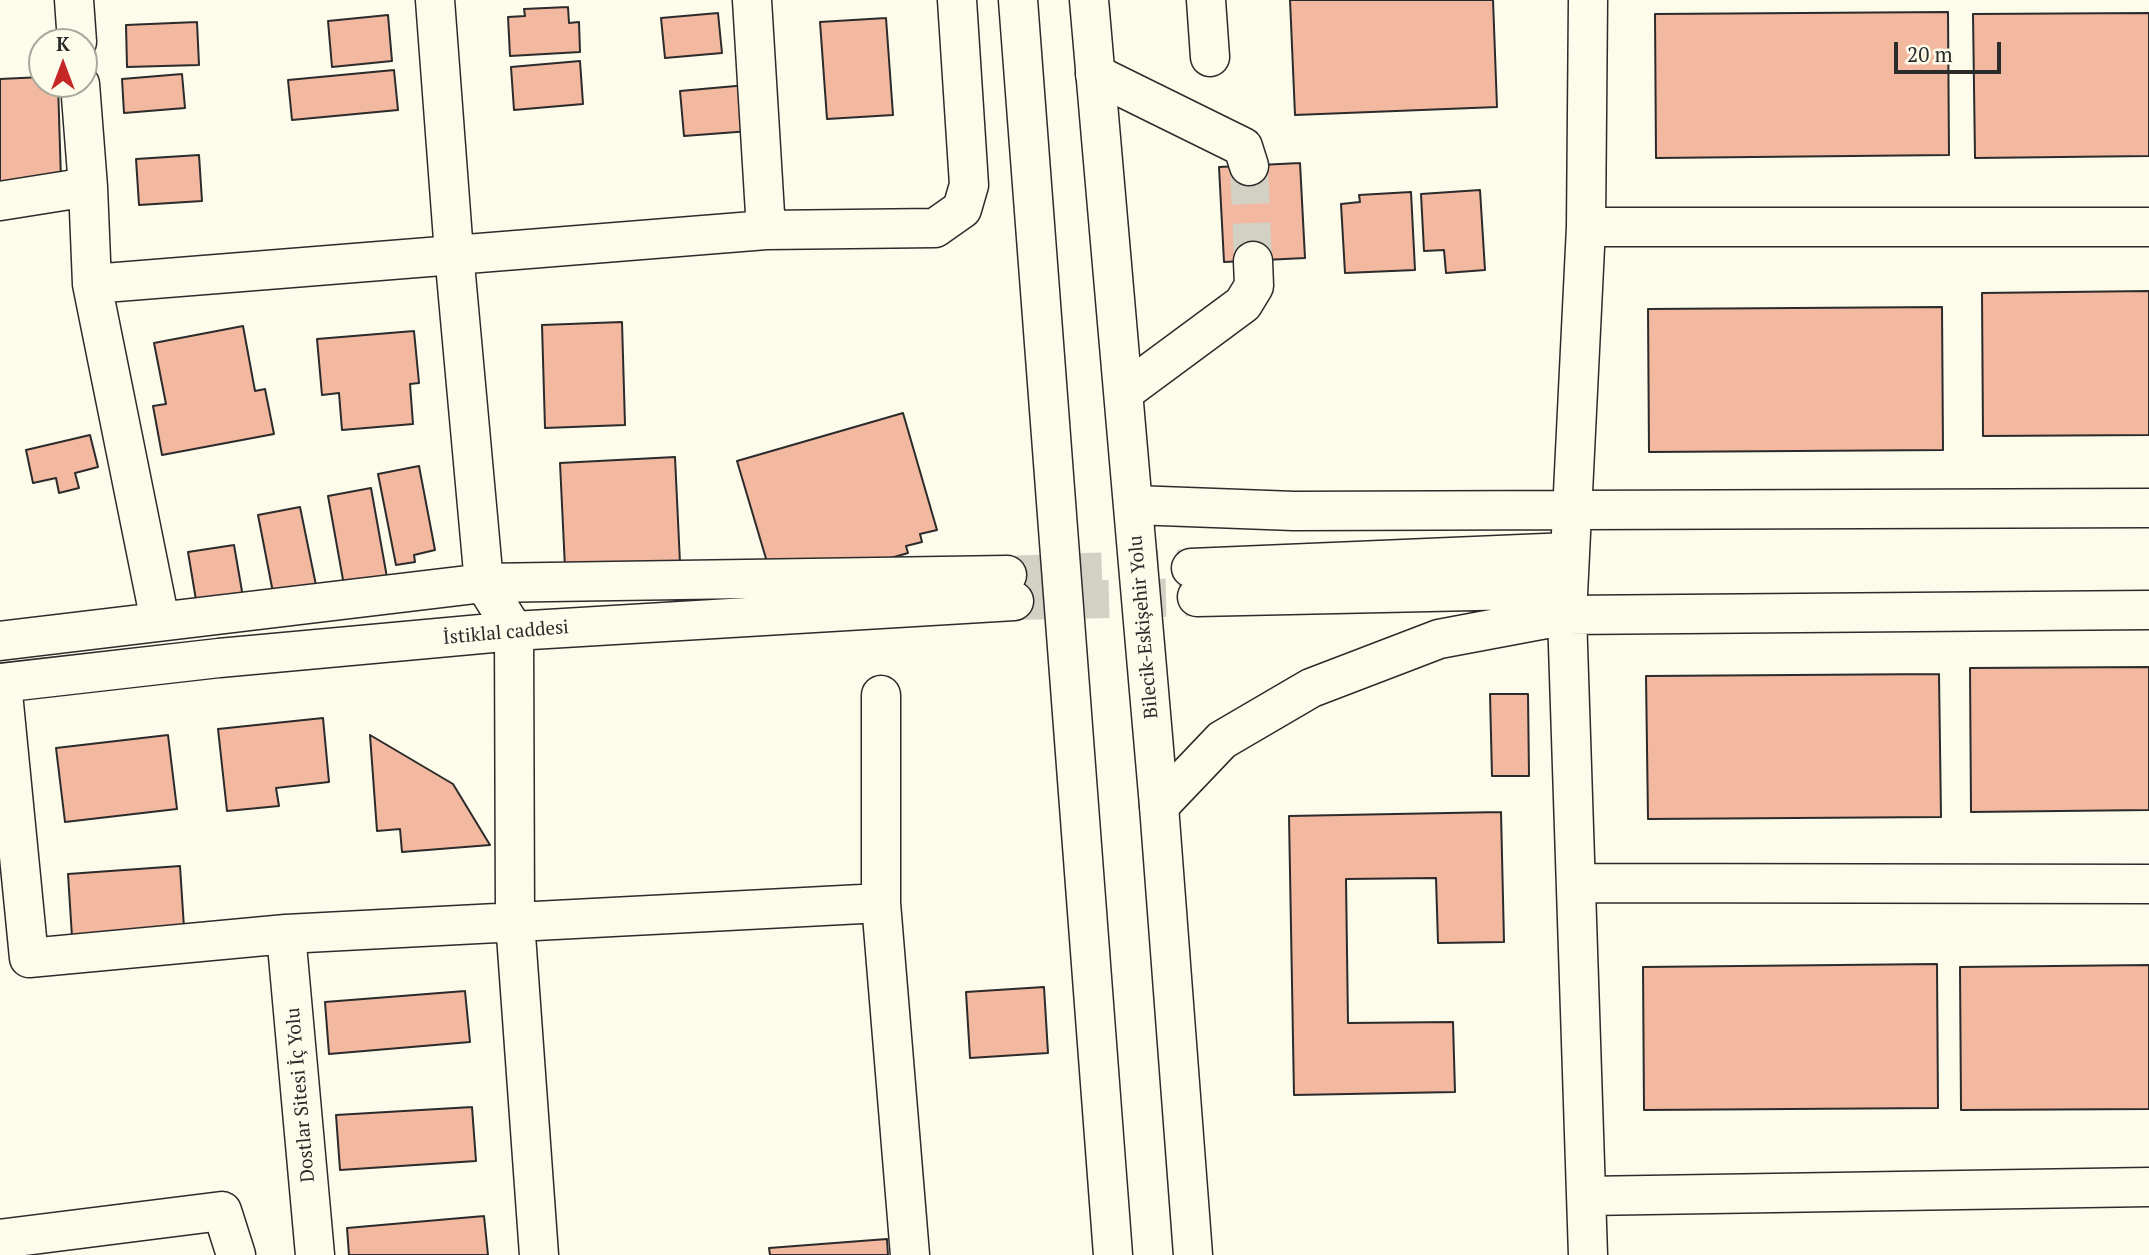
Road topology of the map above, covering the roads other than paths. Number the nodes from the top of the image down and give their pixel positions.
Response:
1 (74, 0) edge
2 (435, 0) edge
3 (752, 0) edge
4 (957, 0) edge
5 (1018, 0) edge
6 (1089, 0) edge
7 (1206, 0) edge
8 (1588, 0) edge
9 (76, 28) edge
10 (1210, 57) dead end
11 (1095, 74) junction
12 (81, 98) edge
13 (1249, 166) tunnel mouth
14 (88, 187) junction
15 (0, 201) edge
16 (1586, 227) junction
17 (2149, 227) edge
18 (766, 230) junction
19 (454, 253) junction
20 (1253, 261) tunnel mouth
21 (92, 284) junction
22 (1124, 392) junction
23 (1134, 505) junction
24 (1572, 508) junction
25 (2149, 508) edge
26 (1569, 552) junction
27 (484, 583) junction
28 (1567, 602) junction
29 (2149, 610) edge
30 (160, 621) junction
31 (513, 631) junction
32 (0, 641) edge
33 (1, 683) edge
34 (881, 695) dead end
35 (1159, 806) junction
36 (1576, 883) junction
37 (2149, 884) edge
38 (880, 903) junction
39 (515, 921) junction
40 (286, 934) junction
41 (2149, 1187) edge
42 (1586, 1196) junction
43 (0, 1239) edge
44 (236, 1255) edge
45 (315, 1255) edge
46 (539, 1255) edge
47 (910, 1255) edge
48 (1113, 1255) edge
49 (1193, 1255) edge
50 (1588, 1255) edge

1 - 9 street
2 - 19 street
3 - 18 street
4 - 18 street
5 - 48 street
6 - 11 street, Bilecik-Eskişehir Yolu
7 - 10 street
8 - 16 street
11 - 13 street
11 - 22 street, Bilecik-Eskişehir Yolu
12 - 14 street
14 - 15 street
14 - 21 street
16 - 17 street
16 - 24 street
18 - 19 street
19 - 21 street
19 - 27 street
20 - 22 street
21 - 30 street
22 - 23 street, Bilecik-Eskişehir Yolu
23 - 24 street
23 - 35 street, Bilecik-Eskişehir Yolu
24 - 25 street
24 - 26 street
26 - 28 street
26 - 28 street
27 - 30 street
27 - 31 street
27 - 31 street, İstiklal caddesi
28 - 29 street
28 - 35 street
28 - 36 street
30 - 32 street
31 - 33 street, İstiklal caddesi
31 - 39 street
33 - 40 street
34 - 38 street
35 - 49 street, Bilecik-Eskişehir Yolu
36 - 37 street
36 - 42 street
38 - 39 street
38 - 47 street
39 - 40 street
39 - 46 street
40 - 45 street, Dostlar Sitesi İç Yolu
41 - 42 street
42 - 50 street
43 - 44 street

